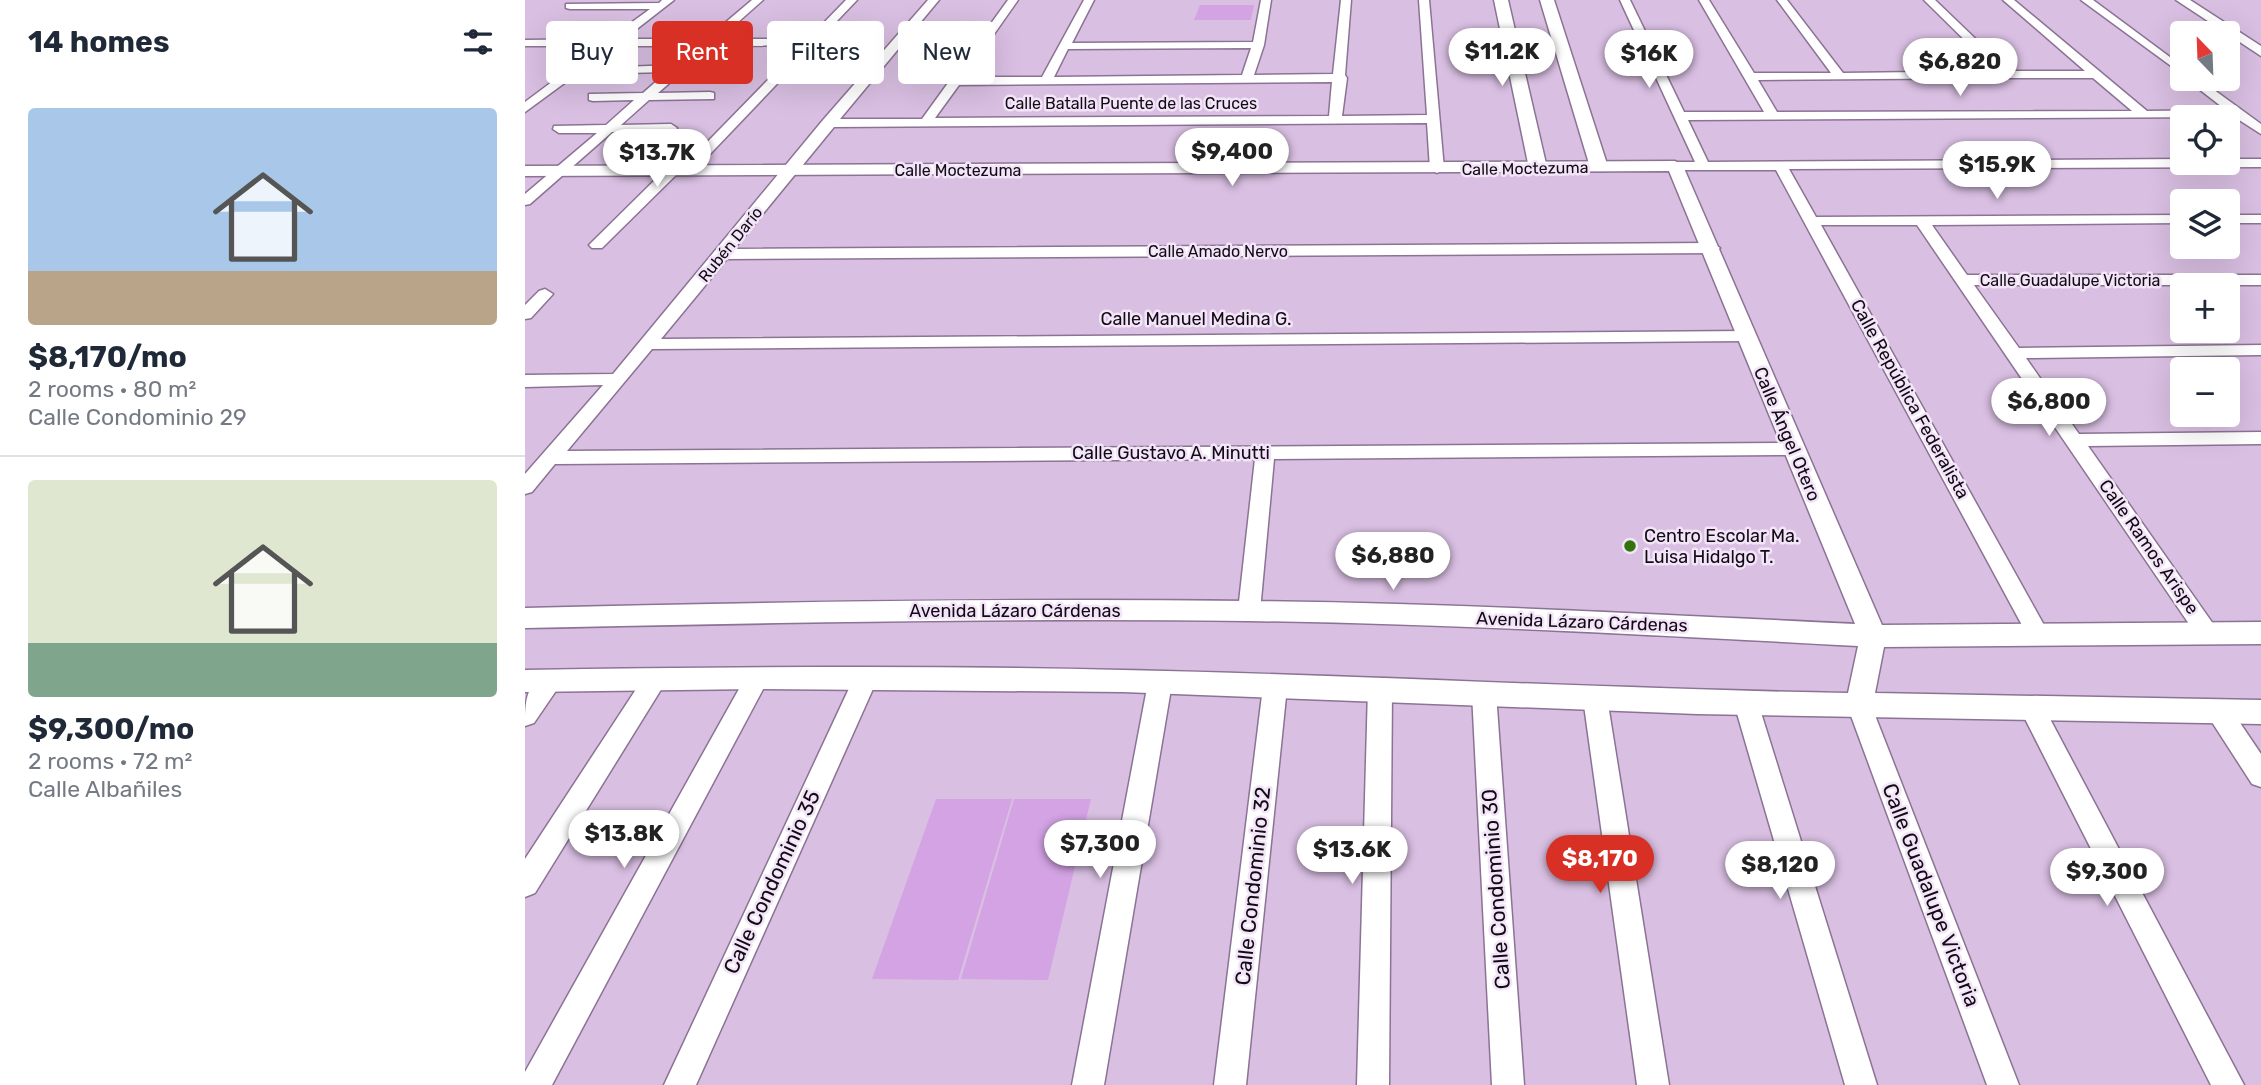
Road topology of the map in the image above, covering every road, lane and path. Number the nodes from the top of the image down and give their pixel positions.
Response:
1 (758, 0) edge
2 (852, 0) edge
3 (934, 0) edge
4 (1013, 0) edge
5 (1089, 0) edge
6 (1266, 0) edge
7 (1346, 0) edge
8 (1424, 0) edge
9 (1501, 0) edge
10 (1546, 0) edge
11 (1625, 0) edge
12 (1704, 0) edge
13 (1782, 0) edge
14 (1929, 0) edge
15 (2008, 0) edge
16 (2086, 0) edge
17 (2165, 0) edge
18 (2182, 0) edge
19 (665, 3) edge
20 (571, 6) dead end
21 (734, 21) edge
22 (831, 21) edge
23 (2197, 21) edge
24 (638, 23) edge
25 (995, 25) edge
26 (525, 43) edge
27 (546, 43) edge
28 (1258, 45) junction
29 (1063, 46) junction
30 (2259, 49) edge
31 (2240, 50) edge
32 (2170, 62) edge
33 (2261, 64) edge
34 (2096, 74) junction
35 (2006, 75) junction
36 (1839, 76) junction
37 (1751, 77) junction
38 (1341, 78) junction
39 (1247, 79) junction
40 (995, 80) edge
41 (1045, 80) junction
42 (557, 84) edge
43 (661, 84) edge
44 (767, 84) edge
45 (952, 84) edge
46 (2208, 91) edge
47 (647, 96) junction
48 (710, 96) dead end
49 (593, 97) dead end
50 (2228, 105) edge
51 (525, 108) edge
52 (2145, 114) junction
53 (2170, 114) edge
54 (2240, 114) edge
55 (1680, 116) junction
56 (1773, 116) junction
57 (1335, 119) junction
58 (1433, 119) junction
59 (926, 122) junction
60 (828, 123) junction
61 (671, 128) dead end
62 (559, 129) dead end
63 (609, 129) junction
64 (2261, 130) edge
65 (2261, 163) edge
66 (1703, 165) junction
67 (1780, 165) junction
68 (1675, 166) junction
69 (1599, 167) junction
70 (1538, 168) junction
71 (1437, 169) junction
72 (680, 170) junction
73 (789, 170) junction
74 (525, 171) edge
75 (561, 171) junction
76 (525, 201) edge
77 (2170, 219) edge
78 (2240, 219) edge
79 (2261, 219) edge
80 (1921, 220) junction
81 (1811, 221) junction
82 (597, 245) dead end
83 (1712, 248) junction
84 (724, 254) junction
85 (1963, 280) junction
86 (2261, 280) edge
87 (545, 294) dead end
88 (525, 314) edge
89 (1747, 336) junction
90 (646, 344) junction
91 (2261, 350) edge
92 (2015, 353) junction
93 (616, 379) junction
94 (525, 381) edge
95 (2261, 438) edge
96 (2075, 440) junction
97 (1792, 449) junction
98 (1265, 452) junction
99 (550, 458) junction
100 (525, 487) edge
101 (1249, 611) junction
102 (525, 618) edge
103 (2261, 633) edge
104 (2038, 634) junction
105 (2209, 634) junction
106 (1873, 636) junction
107 (757, 678) junction
108 (865, 680) junction
109 (537, 681) edge
110 (654, 681) junction
111 (1160, 683) junction
112 (1275, 687) junction
113 (1380, 689) junction
114 (1484, 693) junction
115 (1595, 698) junction
116 (1746, 703) junction
117 (1859, 705) junction
118 (2031, 707) junction
119 (2219, 712) junction
120 (2261, 712) edge
121 (525, 716) edge
122 (2261, 776) edge
123 (525, 884) edge
124 (535, 1085) edge
125 (680, 1085) edge
126 (1088, 1085) edge
127 (1230, 1085) edge
128 (1373, 1085) edge
129 (1508, 1085) edge
130 (1653, 1085) edge
131 (1861, 1085) edge
132 (2003, 1085) edge
133 (2228, 1085) edge

1 - 21 street
2 - 22 street
3 - 60 street, Rubén Darío
4 - 25 street
5 - 29 street
6 - 28 street
7 - 38 street
8 - 58 street
9 - 70 main road
10 - 69 main road
11 - 55 street
12 - 37 street
13 - 36 street
14 - 35 street
15 - 34 street
16 - 32 street
17 - 23 street
18 - 30 street
19 - 20 street
19 - 24 street
26 - 27 street
28 - 29 street
28 - 39 street
29 - 41 street
31 - 33 street
34 - 35 street
34 - 52 street
35 - 36 street
36 - 37 street
37 - 56 street
38 - 39 street
38 - 57 street
39 - 41 street
40 - 41 street
42 - 51 street
43 - 47 street
44 - 72 street
45 - 59 street
46 - 50 street
47 - 48 street
47 - 49 street
47 - 63 street
52 - 53 street
52 - 56 street
54 - 64 street
55 - 56 street
55 - 66 street
57 - 58 street, Calle Batalla Puente de las Cruces
57 - 59 street, Calle Batalla Puente de las Cruces
58 - 71 street
59 - 60 street, Calle Batalla Puente de las Cruces
60 - 73 street, Rubén Darío
61 - 63 street
62 - 63 street
63 - 75 street
65 - 67 street, Calle Moctezuma
66 - 67 street, Calle Moctezuma
66 - 68 street, Calle Moctezuma
67 - 81 street, Calle República Federalista
68 - 69 street, Calle Moctezuma
68 - 83 street, Calle Ángel Otero
69 - 70 street, Calle Moctezuma
70 - 71 street, Calle Moctezuma
71 - 73 street, Calle Moctezuma
72 - 73 street, Calle Moctezuma
72 - 75 street, Calle Moctezuma
72 - 82 street
73 - 84 street, Rubén Darío
74 - 75 street, Calle Moctezuma
75 - 76 street
77 - 80 street
78 - 79 street
80 - 81 street
80 - 85 street, Calle Ramos Arispe
81 - 104 street, Calle República Federalista
83 - 84 street, Calle Amado Nervo
83 - 89 street, Calle Ángel Otero
84 - 90 street, Rubén Darío
85 - 86 street, Calle Guadalupe Victoria
85 - 92 street, Calle Ramos Arispe
87 - 88 street
89 - 90 street, Calle Manuel Medina G.
89 - 97 street, Calle Ángel Otero
90 - 93 street, Rubén Darío
91 - 92 street
92 - 96 street, Calle Ramos Arispe
93 - 94 street
93 - 99 street, Rubén Darío
95 - 96 street
96 - 105 street, Calle Ramos Arispe
97 - 98 street, Calle Gustavo A. Minutti
97 - 106 street, Calle Ángel Otero
98 - 99 street, Calle Gustavo A. Minutti
98 - 101 street
99 - 100 street, Rubén Darío
101 - 102 street, Avenida Lázaro Cárdenas
101 - 106 street, Avenida Lázaro Cárdenas
103 - 105 street, Avenida Lázaro Cárdenas
104 - 105 street, Avenida Lázaro Cárdenas
104 - 106 street, Avenida Lázaro Cárdenas
106 - 117 street
107 - 108 street
107 - 110 street
107 - 124 street
108 - 111 street
108 - 125 street, Calle Condominio 35
109 - 110 street
109 - 121 street
110 - 123 street
111 - 112 street
111 - 126 street
112 - 113 street
112 - 127 street, Calle Condominio 32
113 - 114 street
113 - 128 street
114 - 115 street
114 - 129 street, Calle Condominio 30
115 - 116 street
115 - 130 street
116 - 117 street
116 - 131 street
117 - 118 street
117 - 132 street, Calle Guadalupe Victoria
118 - 119 street
118 - 133 street
119 - 120 street
119 - 122 street

